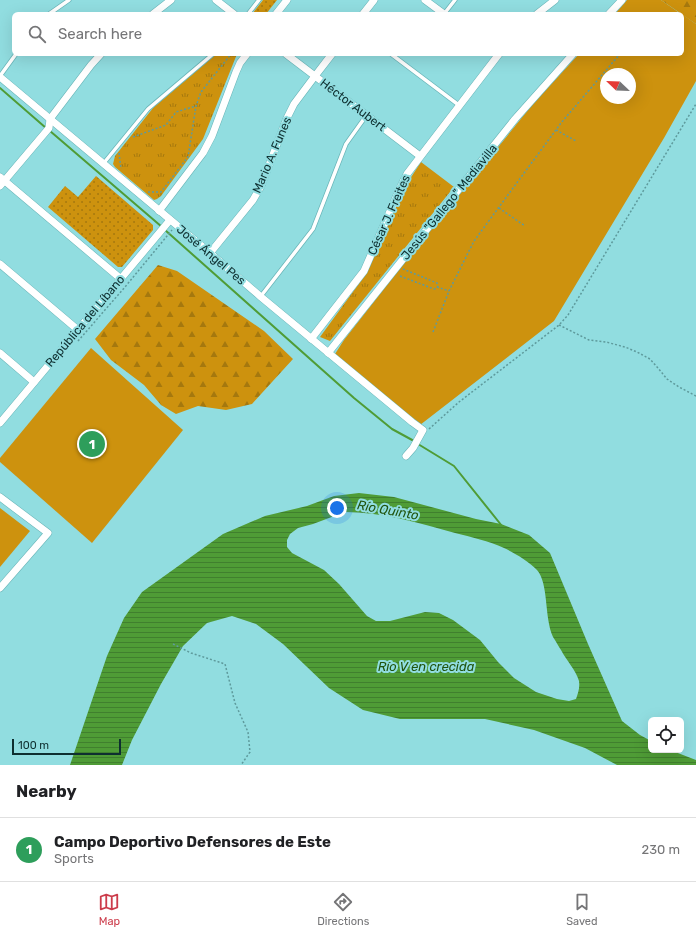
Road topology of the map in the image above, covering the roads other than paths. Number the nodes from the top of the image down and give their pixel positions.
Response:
1 (69, 0) edge
2 (171, 0) edge
3 (216, 0) edge
4 (259, 0) edge
5 (287, 0) edge
6 (374, 0) edge
7 (425, 0) edge
8 (455, 0) edge
9 (555, 0) edge
10 (622, 0) edge
11 (52, 12) edge
12 (156, 12) edge
13 (231, 12) edge
14 (250, 12) edge
15 (278, 12) edge
16 (365, 12) edge
17 (441, 12) edge
18 (446, 12) edge
19 (540, 12) edge
20 (611, 12) edge
21 (15, 56) edge
22 (99, 56) edge
23 (211, 56) edge
24 (245, 56) edge
25 (289, 56) edge
26 (330, 56) edge
27 (394, 56) edge
28 (497, 56) edge
29 (571, 56) edge
30 (0, 76) edge
31 (314, 76) junction
32 (460, 106) junction
33 (366, 116) junction
34 (50, 119) junction
35 (420, 156) junction
36 (103, 164) junction
37 (2, 181) edge
38 (159, 211) junction
39 (170, 220) junction
40 (210, 254) junction
41 (0, 264) edge
42 (121, 279) junction
43 (260, 297) junction
44 (78, 330) junction
45 (311, 339) junction
46 (0, 353) edge
47 (328, 353) junction
48 (34, 382) junction
49 (0, 422) edge
50 (406, 456) dead end
51 (0, 497) edge
52 (0, 588) edge

1 - 11 lane
2 - 12 street
3 - 13 street
4 - 14 lane
5 - 15 street
6 - 16 street
7 - 17 street
8 - 18 lane
9 - 19 street
10 - 20 street
21 - 30 lane
22 - 34 street
23 - 36 lane
24 - 38 street
25 - 31 street, Héctor Aubert
26 - 31 street, Mario A. Funes
27 - 32 lane
28 - 32 street, César J. Freites
29 - 47 street, Jesús "Gallego" Mediavilla
30 - 34 street, José Ángel Pes
31 - 33 street, Héctor Aubert
31 - 40 street, Mario A. Funes
32 - 35 street, César J. Freites
33 - 35 street, Héctor Aubert
33 - 43 lane
34 - 36 street, José Ángel Pes
34 - 37 street
35 - 45 street, César J. Freites
36 - 38 street, José Ángel Pes
37 - 42 street
38 - 39 street, José Ángel Pes
39 - 40 street, José Ángel Pes
39 - 42 street, República del Líbano
40 - 43 street, José Ángel Pes
41 - 44 street
42 - 44 street, República del Líbano
43 - 45 street, José Ángel Pes
44 - 48 street, República del Líbano
45 - 47 street, José Ángel Pes
46 - 48 street
47 - 50 street, José Ángel Pes
48 - 49 street, República del Líbano
51 - 52 street

